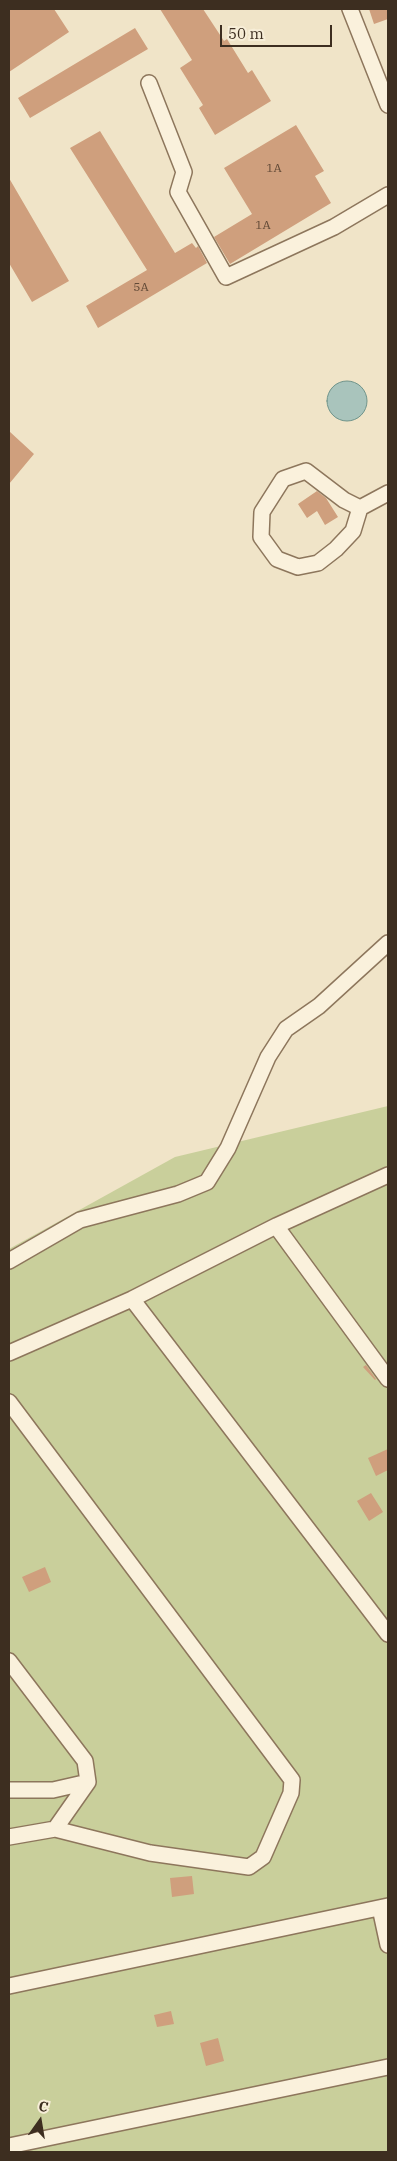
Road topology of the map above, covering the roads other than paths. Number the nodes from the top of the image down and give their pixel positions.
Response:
1 (350, 9) edge
2 (150, 83) dead end
3 (388, 105) edge
4 (388, 194) edge
5 (388, 493) edge
6 (360, 508) junction
7 (388, 943) edge
8 (388, 1175) edge
9 (276, 1226) junction
10 (9, 1261) edge
11 (132, 1299) junction
12 (9, 1353) edge
13 (388, 1379) edge
14 (9, 1402) edge
15 (388, 1634) edge
16 (9, 1661) edge
17 (88, 1782) junction
18 (9, 1790) edge
19 (55, 1829) junction
20 (9, 1837) edge
21 (384, 1907) edge
22 (388, 1945) edge
23 (9, 1986) edge
24 (388, 2068) edge
25 (9, 2146) edge

1 - 3 street
2 - 4 street
5 - 6 street
6 - 6 street
7 - 10 street
8 - 9 street
9 - 11 street
9 - 13 street
11 - 12 street
11 - 15 street
14 - 19 street
16 - 17 street
17 - 18 street
17 - 19 street
19 - 20 street
21 - 22 street
21 - 23 street
24 - 25 street

